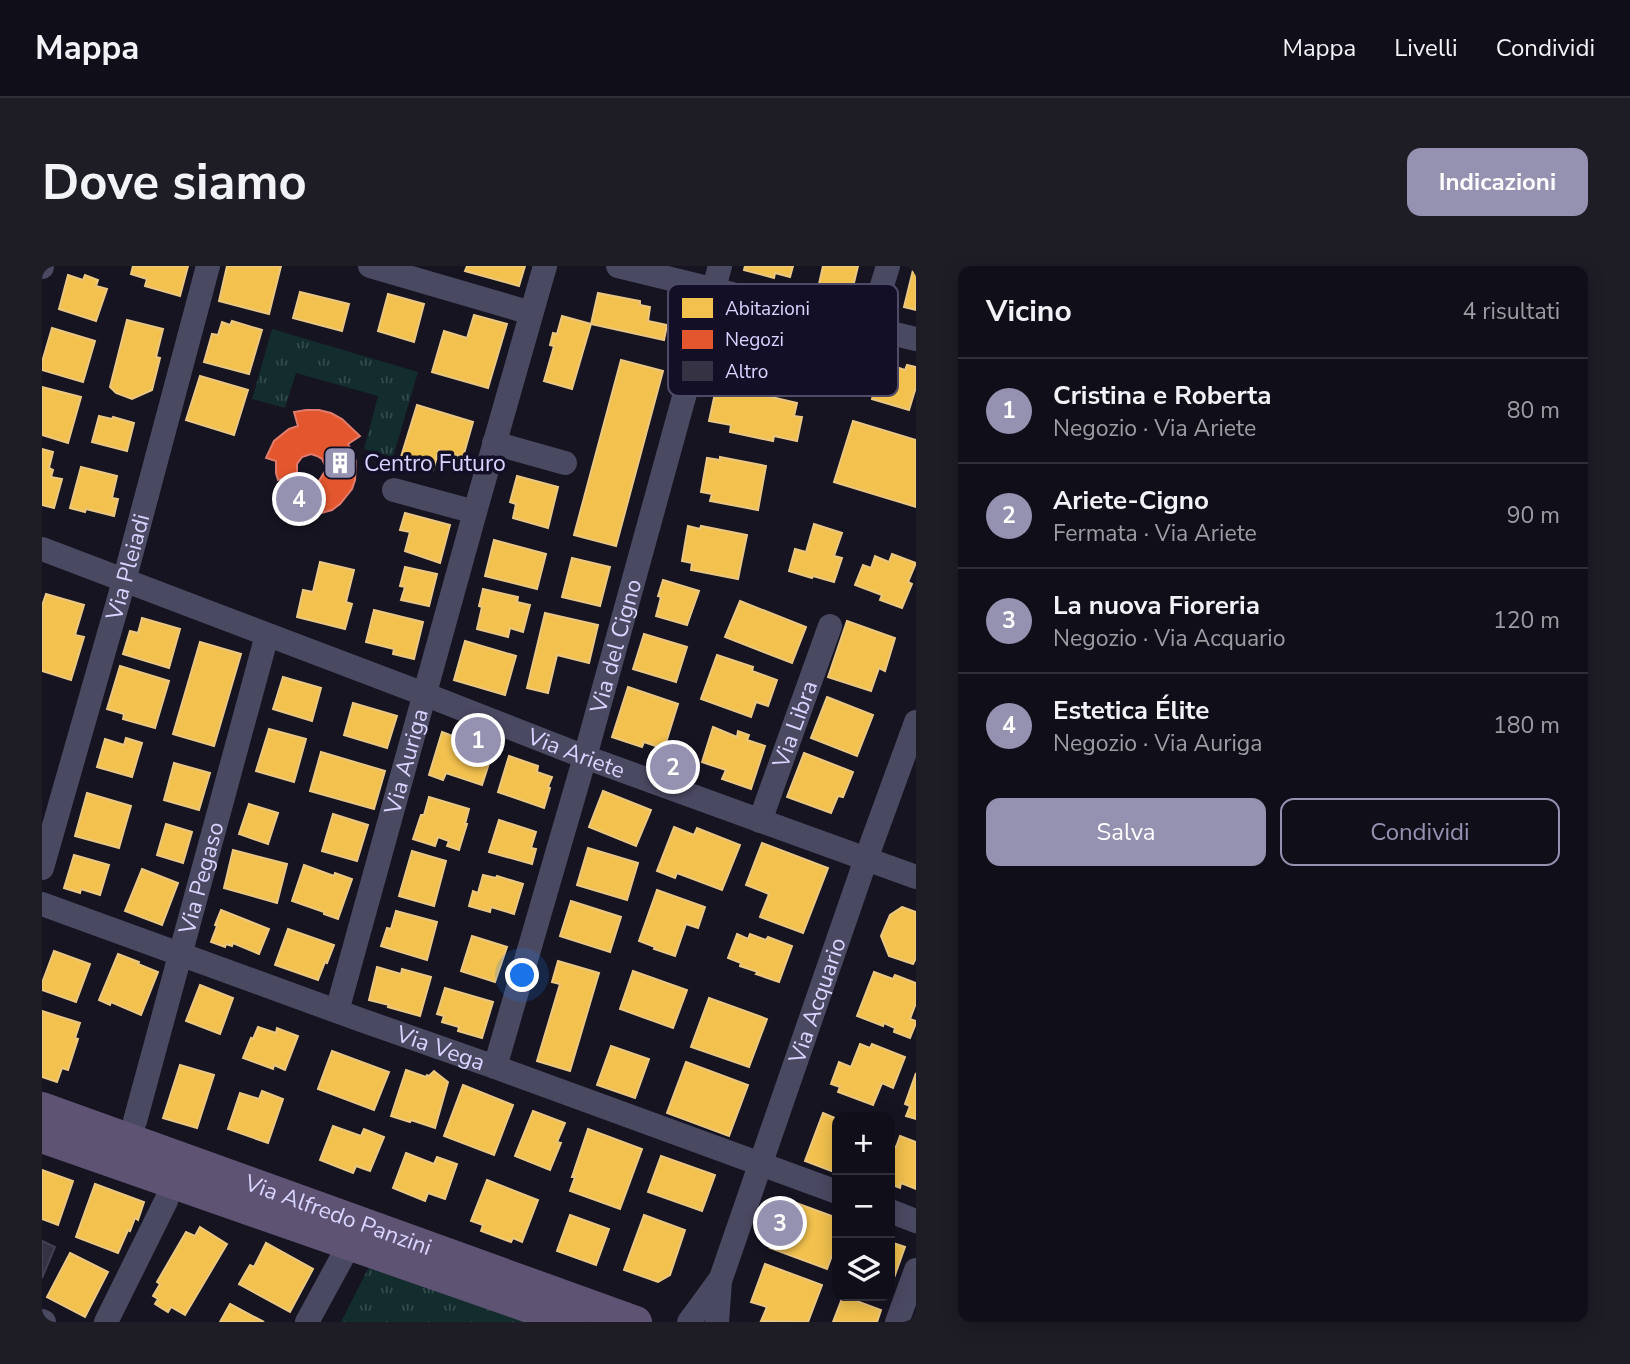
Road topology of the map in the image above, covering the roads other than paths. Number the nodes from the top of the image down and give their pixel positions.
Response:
1 (208, 266) edge
2 (373, 266) edge
3 (545, 266) edge
4 (618, 266) edge
5 (720, 266) edge
6 (888, 266) edge
7 (690, 284) edge
8 (716, 284) edge
9 (882, 284) edge
10 (531, 313) junction
11 (898, 335) edge
12 (916, 339) edge
13 (685, 396) edge
14 (494, 443) junction
15 (565, 463) dead end
16 (394, 490) dead end
17 (475, 512) junction
18 (42, 550) edge
19 (124, 582) junction
20 (830, 626) dead end
21 (267, 635) junction
22 (424, 694) junction
23 (916, 722) edge
24 (585, 757) junction
25 (760, 821) junction
26 (866, 859) junction
27 (42, 868) edge
28 (916, 877) edge
29 (42, 904) edge
30 (181, 954) junction
31 (337, 1011) junction
32 (495, 1067) junction
33 (42, 1108) edge
34 (135, 1121) dead end
35 (42, 1137) edge
36 (760, 1165) junction
37 (832, 1190) edge
38 (166, 1201) dead end
39 (895, 1213) edge
40 (916, 1221) edge
41 (349, 1245) junction
42 (916, 1270) edge
43 (720, 1281) junction
44 (106, 1322) edge
45 (307, 1322) edge
46 (572, 1322) edge
47 (636, 1322) edge
48 (689, 1322) edge
49 (716, 1322) edge
50 (897, 1322) edge

1 - 19 street, Via Pleiadi
2 - 10 street
3 - 10 street, Via Auriga
4 - 7 street
5 - 8 street, Via del Cigno
6 - 9 street
10 - 14 street, Via Auriga
11 - 12 street
13 - 24 street, Via del Cigno
14 - 15 street
14 - 17 street, Via Auriga
16 - 17 street
17 - 22 street, Via Auriga
18 - 19 street, Via Ariete
19 - 21 street, Via Ariete
19 - 27 street, Via Pleiadi
20 - 25 street, Via Libra
21 - 22 street, Via Ariete
21 - 30 street, Via Pegaso
22 - 24 street, Via Ariete
22 - 31 street, Via Auriga
23 - 26 street, Via Acquario
24 - 25 street, Via Ariete
24 - 32 street, Via del Cigno
25 - 26 street, Via Ariete
26 - 28 street, Via Ariete
26 - 36 street, Via Acquario
29 - 30 street, Via Vega
30 - 31 street, Via Vega
30 - 34 street, Via Pegaso
31 - 32 street, Via Vega
32 - 36 street, Via Vega
33 - 47 main road, Via Alfredo Panzini
35 - 41 main road, Via Alfredo Panzini
36 - 37 street, Via Vega
36 - 43 street, Via Acquario
38 - 44 street
39 - 40 street
41 - 45 street
41 - 46 main road, Via Alfredo Panzini
42 - 50 street
43 - 48 street, Via Acquario
43 - 49 street, Via Acquario

